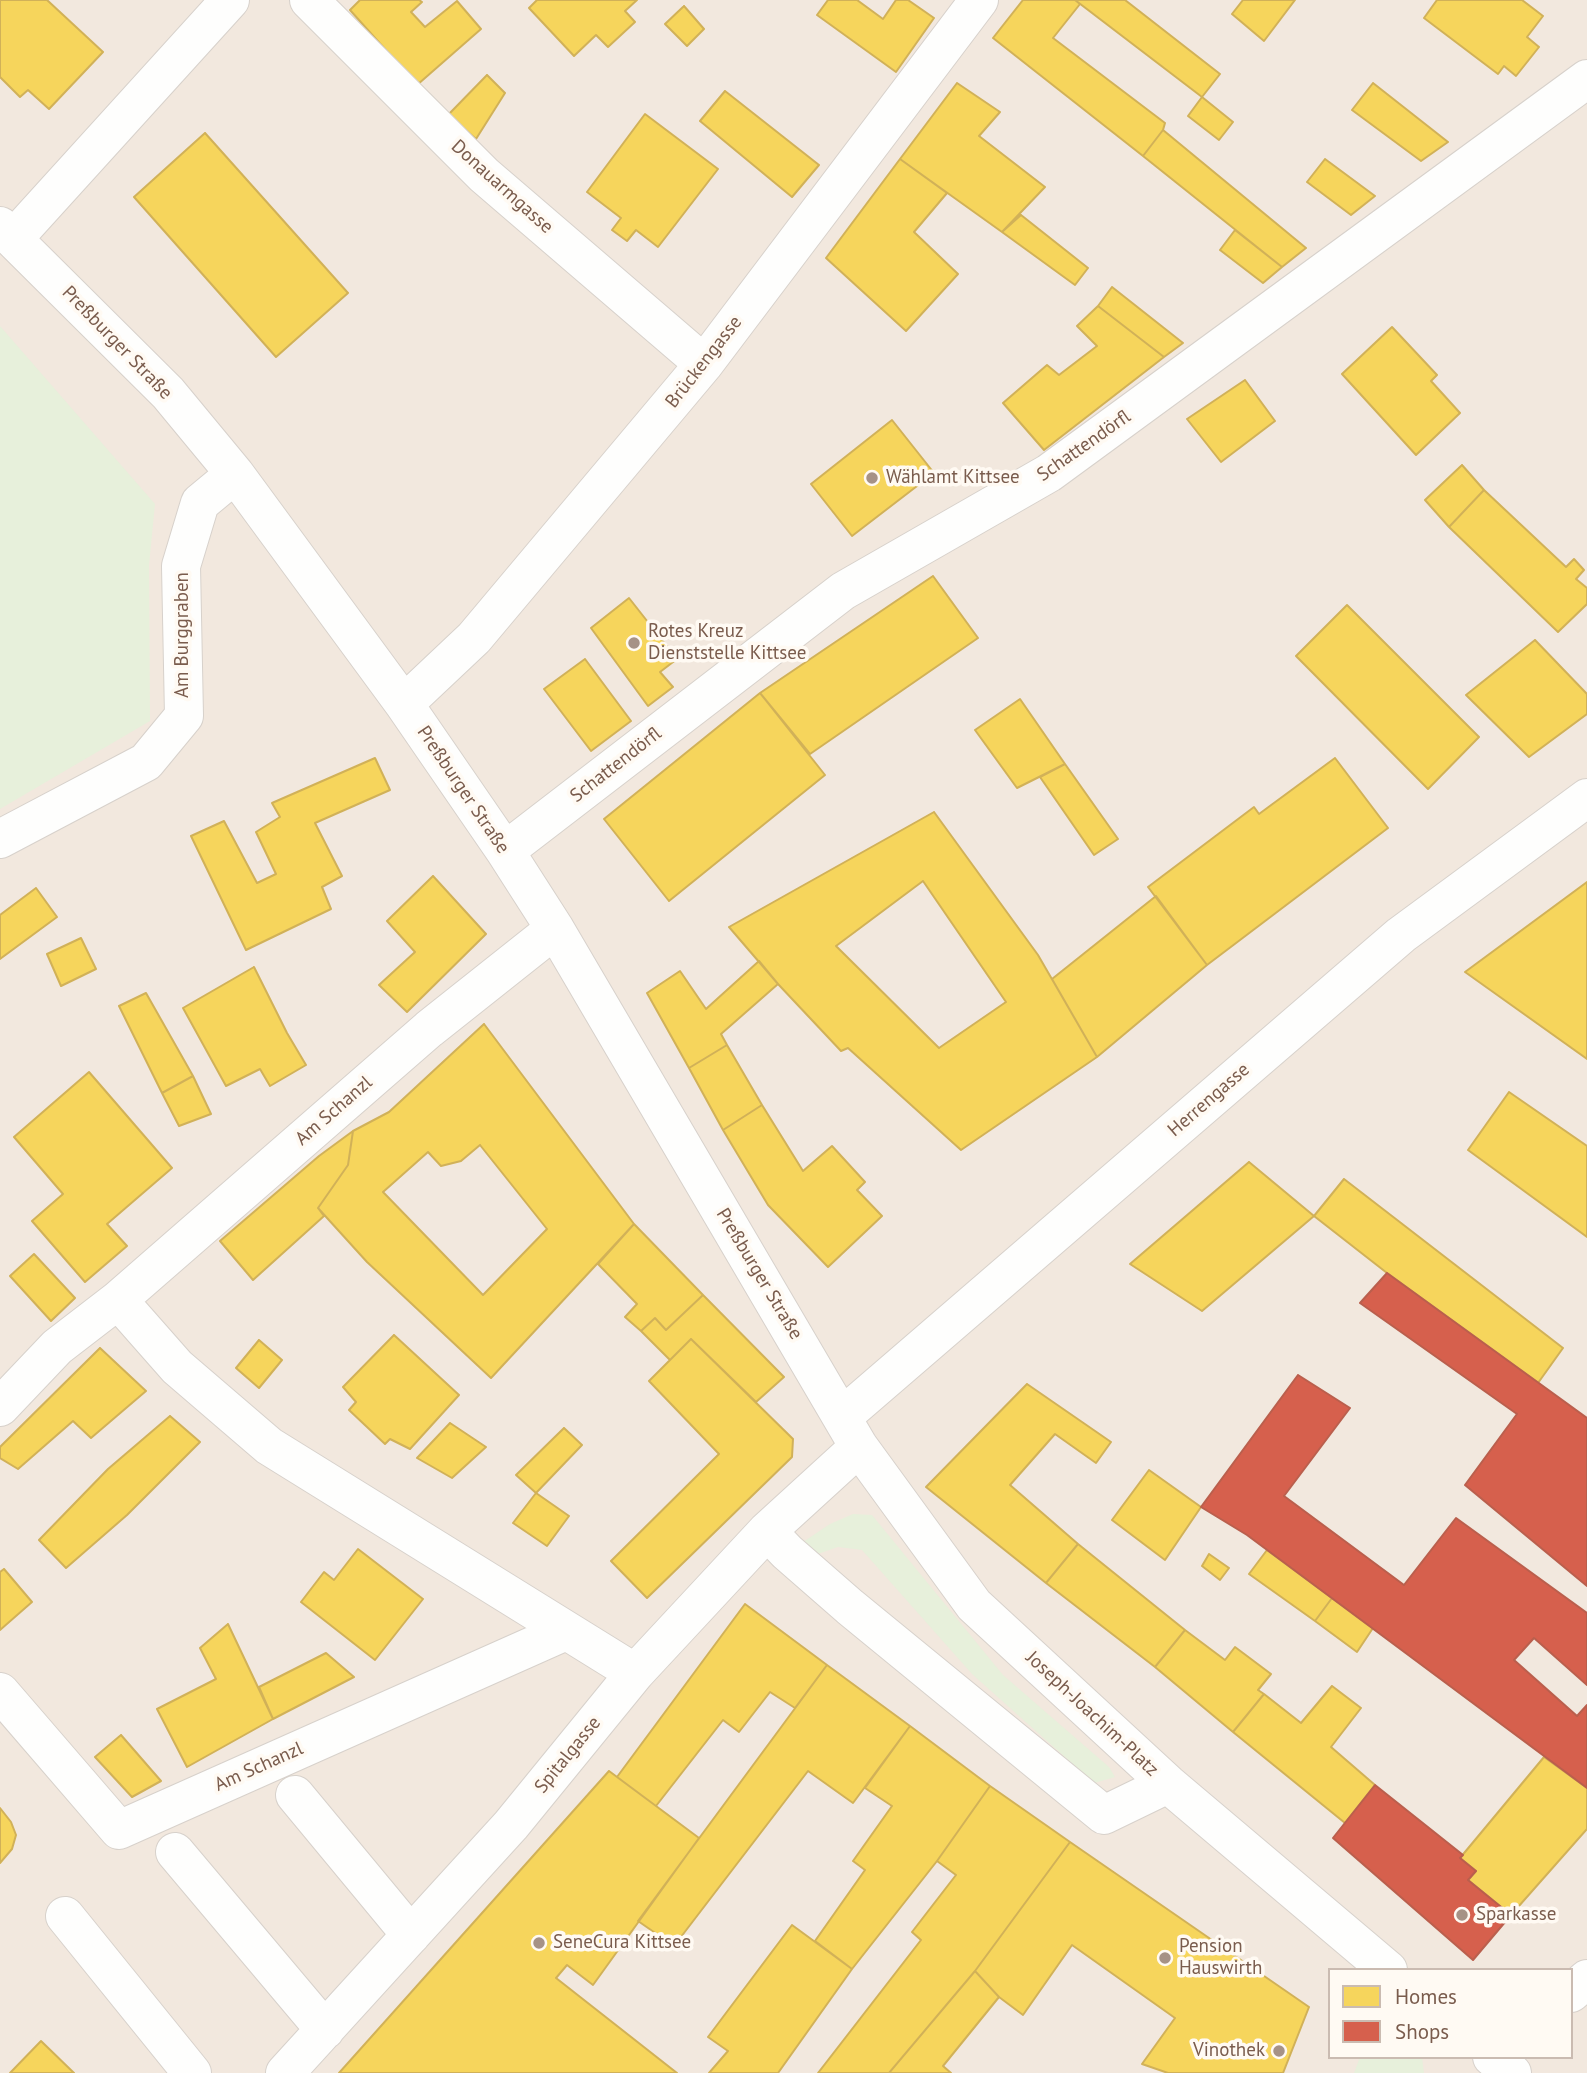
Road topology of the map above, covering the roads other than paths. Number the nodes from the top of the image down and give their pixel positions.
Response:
1 (230, 0) edge
2 (309, 0) edge
3 (979, 0) edge
4 (1587, 79) edge
5 (7, 232) edge
6 (704, 364) junction
7 (235, 474) junction
8 (404, 704) junction
9 (1587, 798) edge
10 (0, 839) edge
11 (505, 851) junction
12 (555, 929) junction
13 (118, 1300) junction
14 (0, 1407) edge
15 (851, 1432) junction
16 (767, 1531) junction
17 (566, 1631) junction
18 (635, 1673) junction
19 (0, 1692) edge
20 (1168, 1784) junction
21 (295, 1795) dead end
22 (175, 1852) dead end
23 (65, 1916) dead end
24 (411, 1935) junction
25 (1386, 1968) edge
26 (1587, 1979) edge
27 (1573, 1991) edge
28 (325, 2030) junction
29 (192, 2073) edge
30 (285, 2073) edge

1 - 5 street
2 - 6 street, Donauarmgasse
3 - 6 street, Brückengasse
4 - 11 street, Schattendörfl
5 - 7 street, Preßburger Straße
6 - 8 street, Brückengasse
7 - 8 street, Preßburger Straße
7 - 10 street, Am Burggraben
8 - 11 street, Preßburger Straße
9 - 15 street, Herrengasse
11 - 12 street, Preßburger Straße
12 - 13 street, Am Schanzl
12 - 15 street, Preßburger Straße
13 - 14 street, Am Schanzl
13 - 17 street
15 - 16 street, Spitalgasse
15 - 20 street, Joseph-Joachim-Platz
16 - 18 street, Spitalgasse
16 - 20 street
17 - 18 street
17 - 19 street, Am Schanzl
18 - 24 street, Spitalgasse
20 - 25 street, Joseph-Joachim-Platz
21 - 24 street
22 - 28 street
23 - 29 street
24 - 28 street, Spitalgasse
26 - 27 street
28 - 30 street, Spitalgasse

